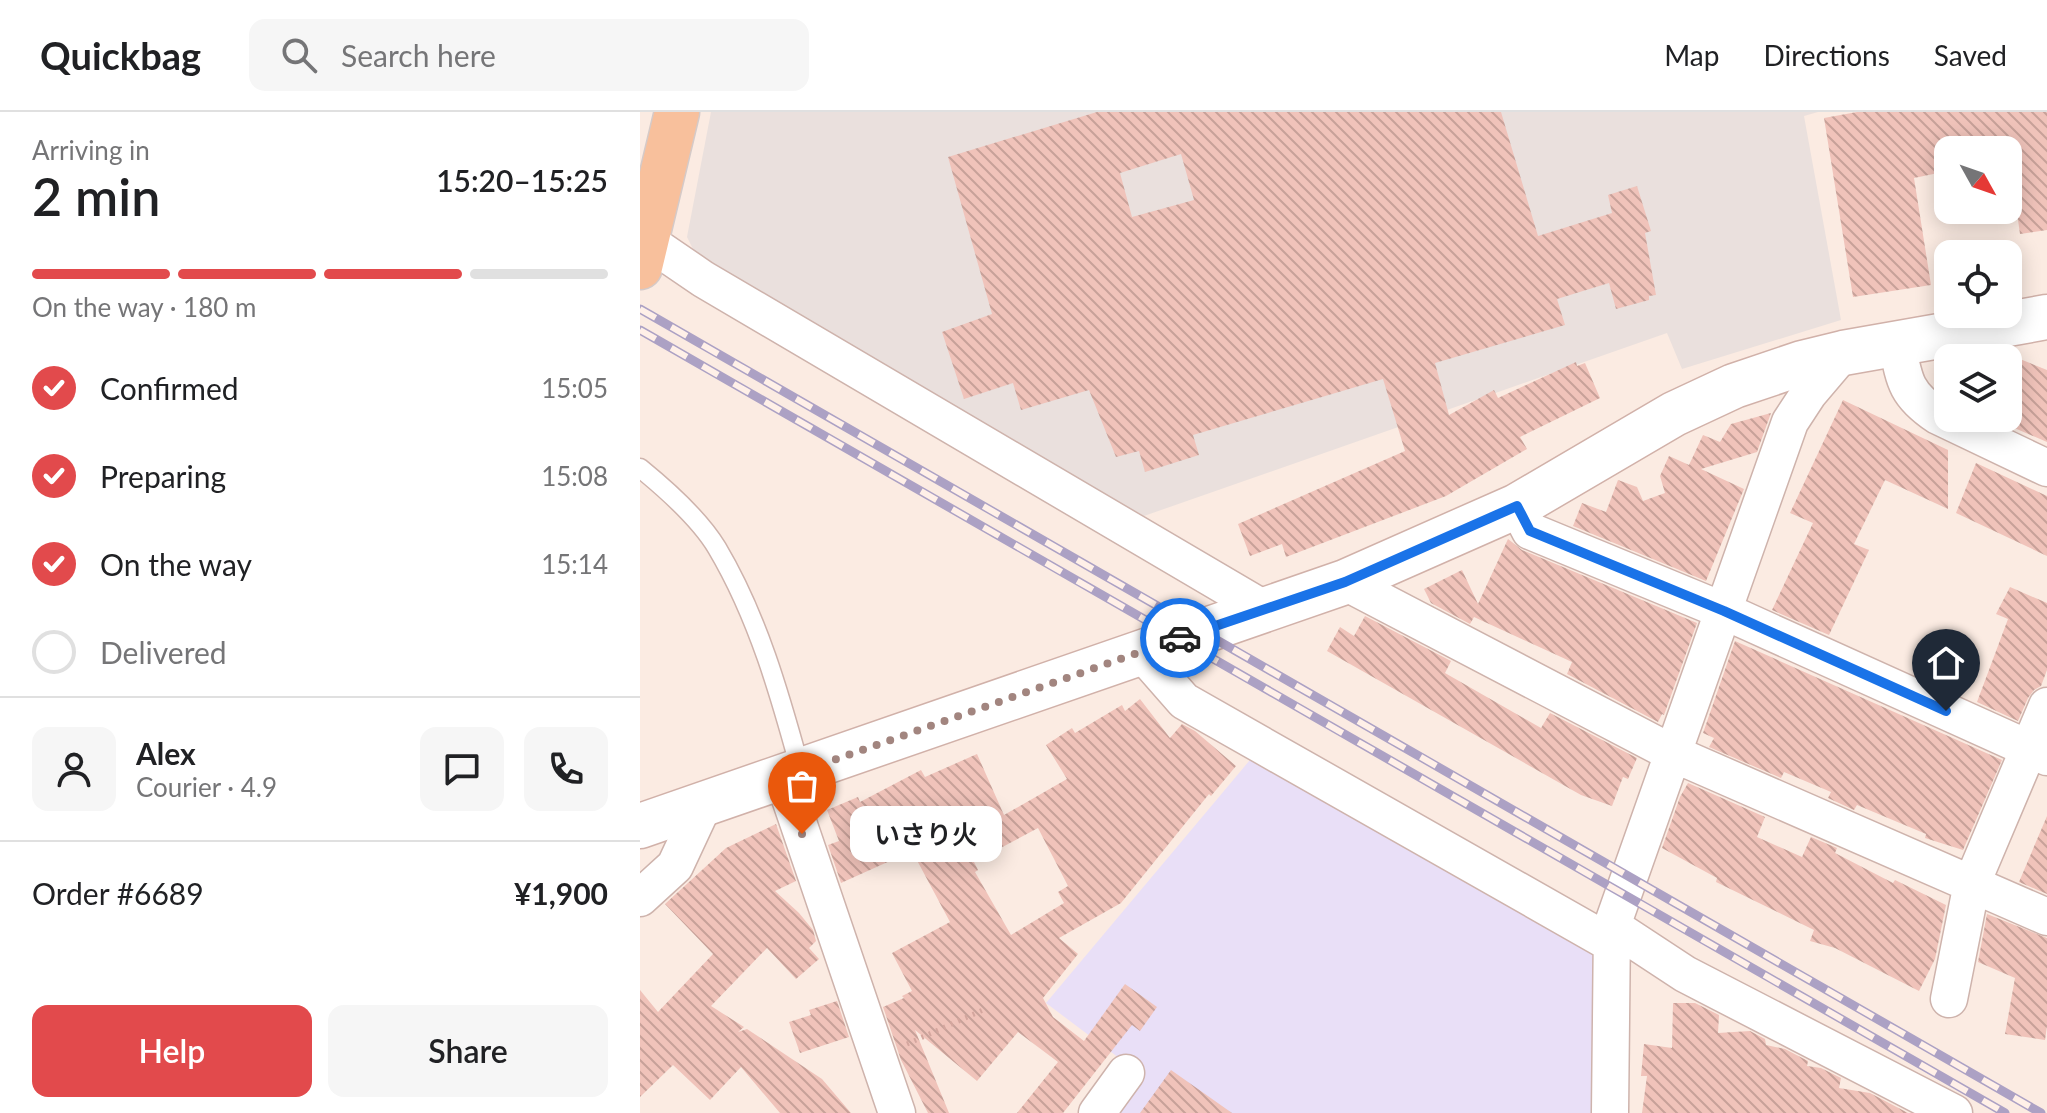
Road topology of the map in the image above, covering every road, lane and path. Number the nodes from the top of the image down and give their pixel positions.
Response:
1 (677, 112) edge
2 (642, 248) edge
3 (2047, 317) edge
4 (1897, 343) junction
5 (1843, 353) junction
6 (640, 468) edge
7 (2047, 468) edge
8 (1517, 506) junction
9 (1345, 582) junction
10 (1264, 609) junction
11 (1724, 611) junction
12 (1141, 652) junction
13 (2047, 706) edge
14 (2038, 752) edge
15 (1674, 754) junction
16 (792, 775) junction
17 (703, 806) junction
18 (640, 826) edge
19 (1972, 883) junction
20 (640, 898) edge
21 (2047, 917) edge
22 (1612, 935) junction
23 (1949, 999) dead end
24 (983, 1010) dead end
25 (878, 1057) junction
26 (1126, 1073) dead end
27 (897, 1113) edge
28 (1097, 1113) edge
29 (1610, 1113) edge
30 (1954, 1113) edge

1 - 2 main road
2 - 10 street
3 - 4 street
4 - 5 street
4 - 7 street
5 - 8 street
5 - 11 street
6 - 16 lane
8 - 9 street
8 - 11 street
9 - 10 street
9 - 15 street
10 - 12 street
11 - 14 street
11 - 15 street
12 - 16 street
12 - 22 street
13 - 14 street
14 - 19 street
15 - 19 street
15 - 22 street
16 - 17 street
16 - 25 street
17 - 18 street
17 - 20 street
19 - 21 street
19 - 23 street
22 - 29 street
22 - 30 street
24 - 25 path
25 - 27 street
26 - 28 street

